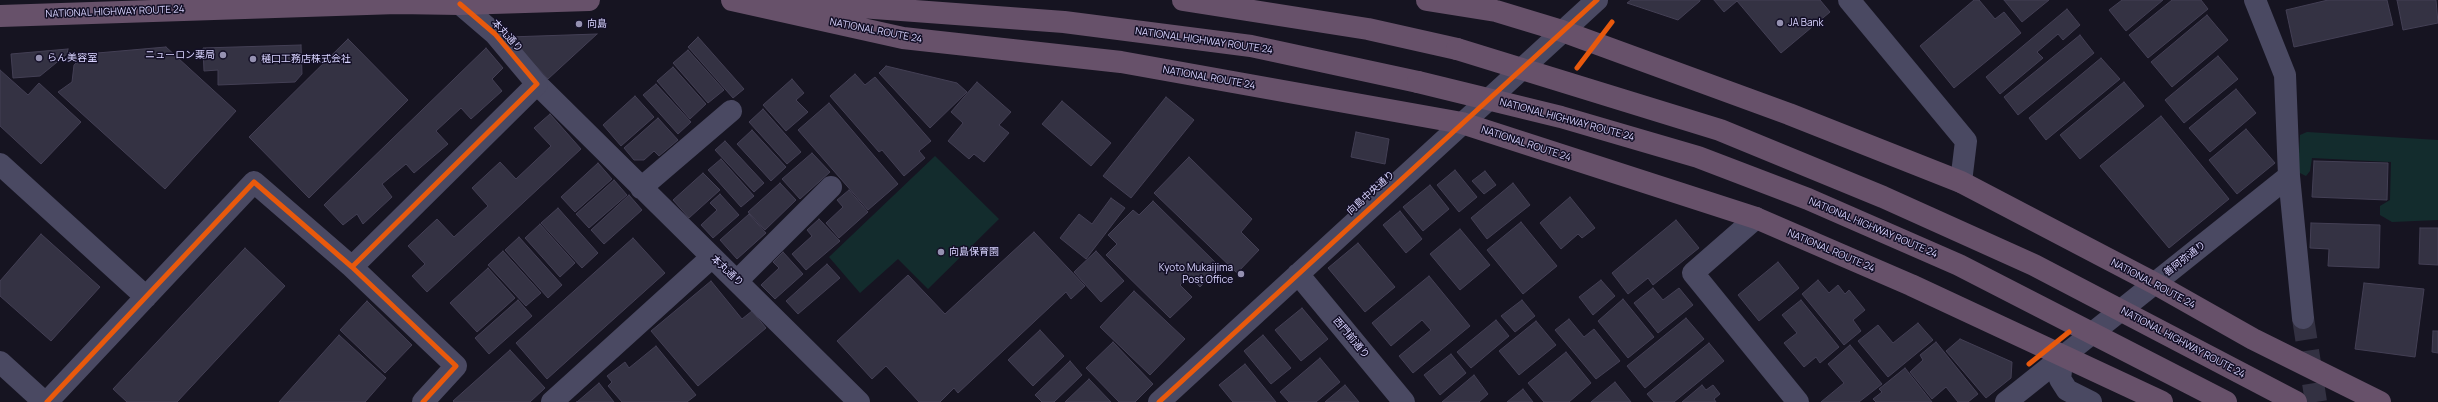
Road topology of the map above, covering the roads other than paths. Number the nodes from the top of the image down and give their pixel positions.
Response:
1 (589, 0) edge
2 (732, 0) edge
3 (765, 0) edge
4 (1183, 0) edge
5 (1427, 0) edge
6 (1597, 0) edge
7 (1849, 0) edge
8 (2255, 0) edge
9 (458, 2) edge
10 (0, 16) edge
11 (1562, 31) junction
12 (537, 84) junction
13 (731, 111) dead end
14 (1462, 123) junction
15 (0, 164) edge
16 (2289, 176) junction
17 (1961, 182) junction
18 (641, 188) junction
19 (831, 188) dead end
20 (1756, 218) junction
21 (712, 257) junction
22 (352, 267) junction
23 (1298, 274) junction
24 (737, 281) junction
25 (2154, 284) junction
26 (146, 297) junction
27 (2303, 318) tunnel mouth
28 (2063, 355) junction
29 (0, 362) edge
30 (45, 402) edge
31 (423, 402) edge
32 (552, 402) edge
33 (859, 402) edge
34 (1159, 402) edge
35 (1404, 402) edge
36 (1798, 402) edge
37 (2006, 402) edge
38 (2091, 402) edge
39 (2162, 402) edge
40 (2226, 402) edge
41 (2296, 402) edge
42 (2380, 402) edge

1 - 9 highway, NATIONAL HIGHWAY ROUTE 24
2 - 14 highway, NATIONAL ROUTE 24
3 - 40 highway, NATIONAL HIGHWAY ROUTE 24, bridge
4 - 41 highway, NATIONAL HIGHWAY ROUTE 24, bridge
5 - 11 highway, NATIONAL ROUTE 24
6 - 11 street, 向島中央通り
7 - 17 street
8 - 16 street
9 - 10 highway, NATIONAL HIGHWAY ROUTE 24
9 - 12 street, 本丸通り
11 - 14 street, 向島中央通り
11 - 17 highway, NATIONAL ROUTE 24
12 - 18 street, 本丸通り
12 - 22 street
13 - 18 street
14 - 20 highway, NATIONAL ROUTE 24
14 - 23 street, 向島中央通り
15 - 26 street
16 - 25 street, 善阿弥通り
16 - 27 street
17 - 25 highway, NATIONAL ROUTE 24
18 - 21 street, 本丸通り
19 - 24 street
20 - 28 highway, NATIONAL ROUTE 24
20 - 36 street
21 - 24 street, 本丸通り
21 - 32 street
22 - 26 street
22 - 31 street
23 - 34 street, 向島中央通り
23 - 35 street, 西門前通り
24 - 33 street, 本丸通り
25 - 28 street, 善阿弥通り
25 - 42 highway, NATIONAL ROUTE 24
26 - 30 street
28 - 37 street, 善阿弥通り
28 - 38 street
28 - 39 highway, NATIONAL ROUTE 24
29 - 30 street

